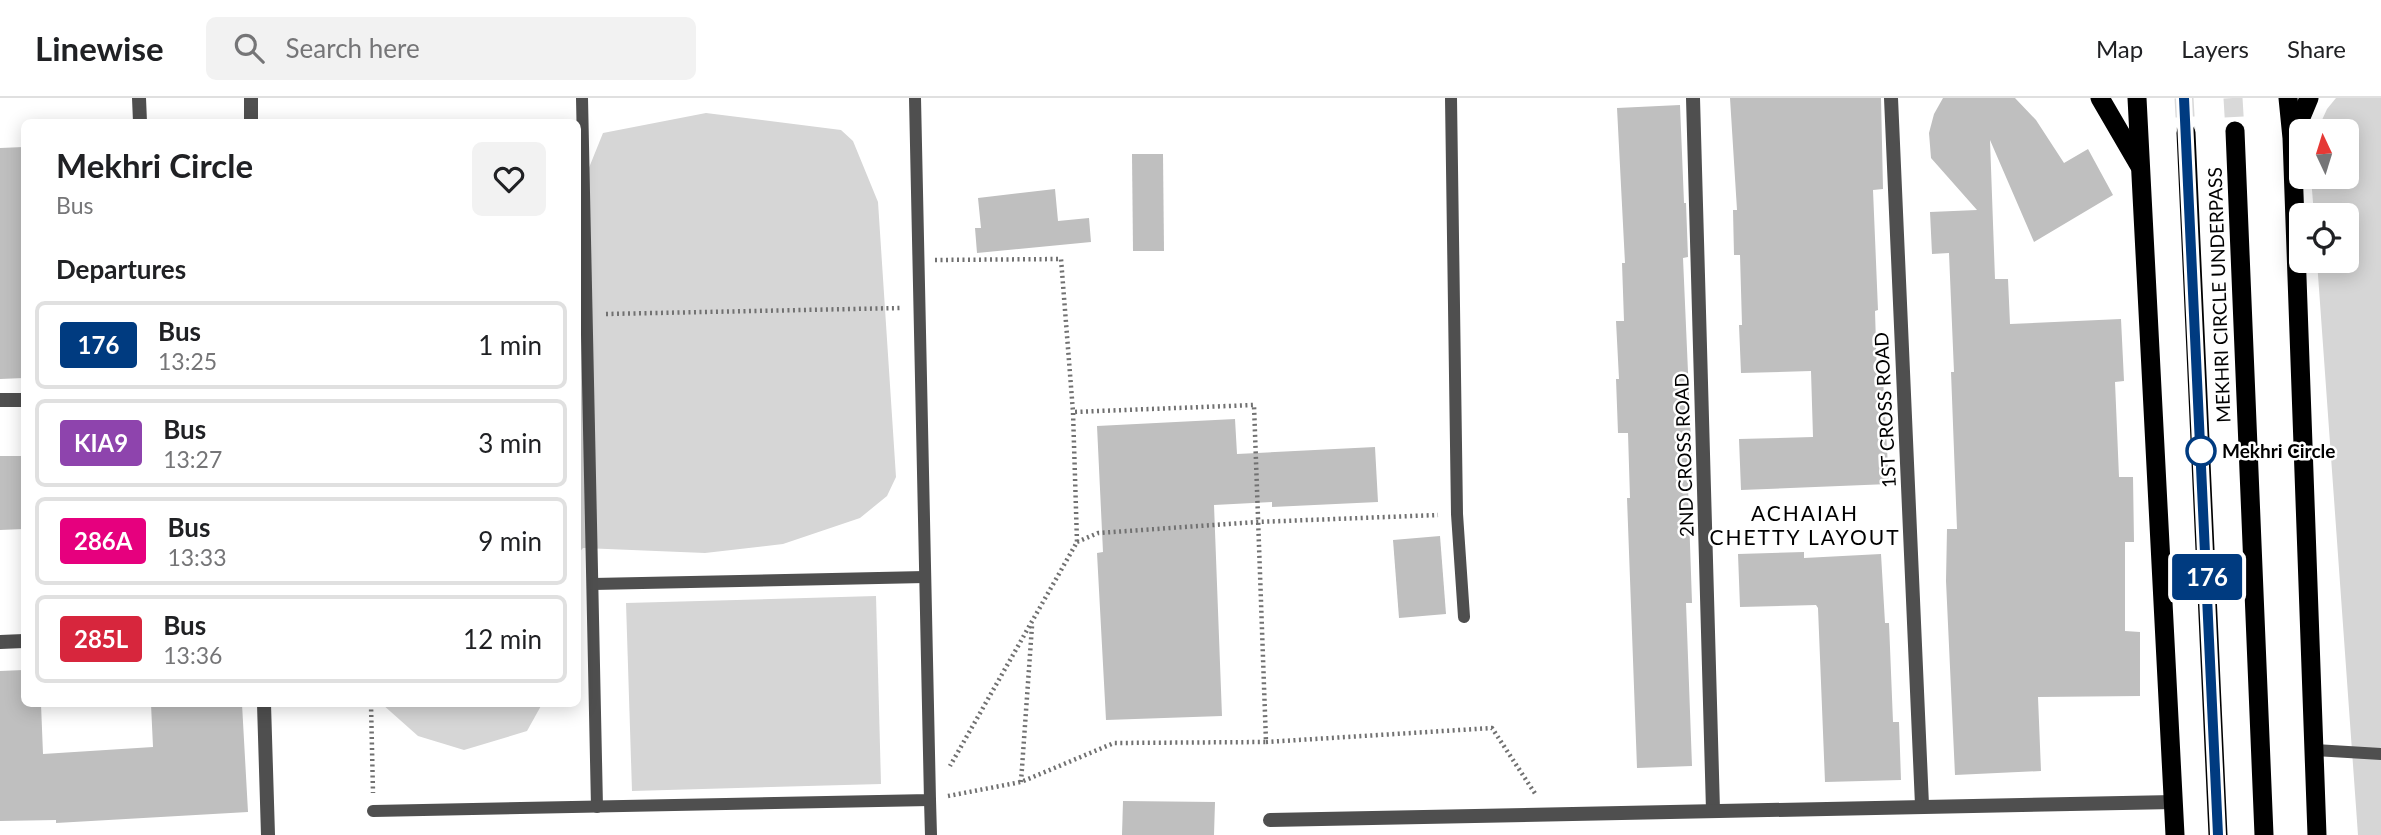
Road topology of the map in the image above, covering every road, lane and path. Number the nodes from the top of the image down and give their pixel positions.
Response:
1 (139, 98) edge
2 (251, 98) edge
3 (582, 98) edge
4 (915, 98) edge
5 (1451, 98) edge
6 (1693, 98) edge
7 (1891, 98) edge
8 (2100, 98) edge
9 (2137, 98) edge
10 (2288, 98) edge
11 (2309, 98) edge
12 (139, 119) edge
13 (251, 119) edge
14 (2290, 119) edge
15 (2300, 119) edge
16 (2235, 131) tunnel mouth
17 (2186, 133) tunnel mouth
18 (2141, 169) junction
19 (2294, 189) edge
20 (919, 260) junction
21 (920, 307) junction
22 (587, 315) junction
23 (0, 400) edge
24 (21, 400) edge
25 (1073, 412) junction
26 (1457, 514) junction
27 (1257, 522) junction
28 (1077, 542) junction
29 (925, 577) junction
30 (593, 584) junction
31 (1464, 617) dead end
32 (1032, 623) junction
33 (21, 641) edge
34 (0, 642) edge
35 (264, 707) edge
36 (371, 707) edge
37 (1266, 742) junction
38 (2315, 750) junction
39 (2381, 754) edge
40 (1021, 782) junction
41 (930, 800) junction
42 (2174, 802) junction
43 (1922, 805) junction
44 (597, 807) junction
45 (1713, 810) junction
46 (373, 811) joint
47 (1548, 814) junction
48 (1270, 820) dead end
49 (268, 835) edge
50 (931, 835) edge
51 (2175, 835) edge
52 (2218, 835) edge
53 (2264, 835) edge
54 (2317, 835) edge

1 - 12 street
2 - 13 street
3 - 22 lane
4 - 20 lane
5 - 26 lane
6 - 45 street, 2ND CROSS ROAD
7 - 43 street, 1ST CROSS ROAD
8 - 18 highway
9 - 18 highway
10 - 14 highway
11 - 15 highway
16 - 53 highway, MEKHRI CIRCLE UNDERPASS
17 - 52 highway, MEKHRI CIRCLE UNDERPASS
18 - 42 highway
19 - 38 highway
20 - 21 lane
20 - 25 path
21 - 22 path
21 - 29 lane
22 - 30 lane
23 - 24 street
25 - 27 path
25 - 28 path
26 - 27 path
26 - 31 lane
27 - 28 path
27 - 37 path
28 - 32 path
29 - 30 lane
29 - 41 lane
30 - 44 lane
32 - 40 path
32 - 41 path
33 - 34 street
35 - 49 street
36 - 46 path
37 - 40 path
37 - 47 path
38 - 39 lane
38 - 54 highway
40 - 41 path
41 - 44 lane
41 - 50 lane
42 - 43 street
42 - 51 highway
43 - 45 street
44 - 46 lane
45 - 47 street
47 - 48 street

